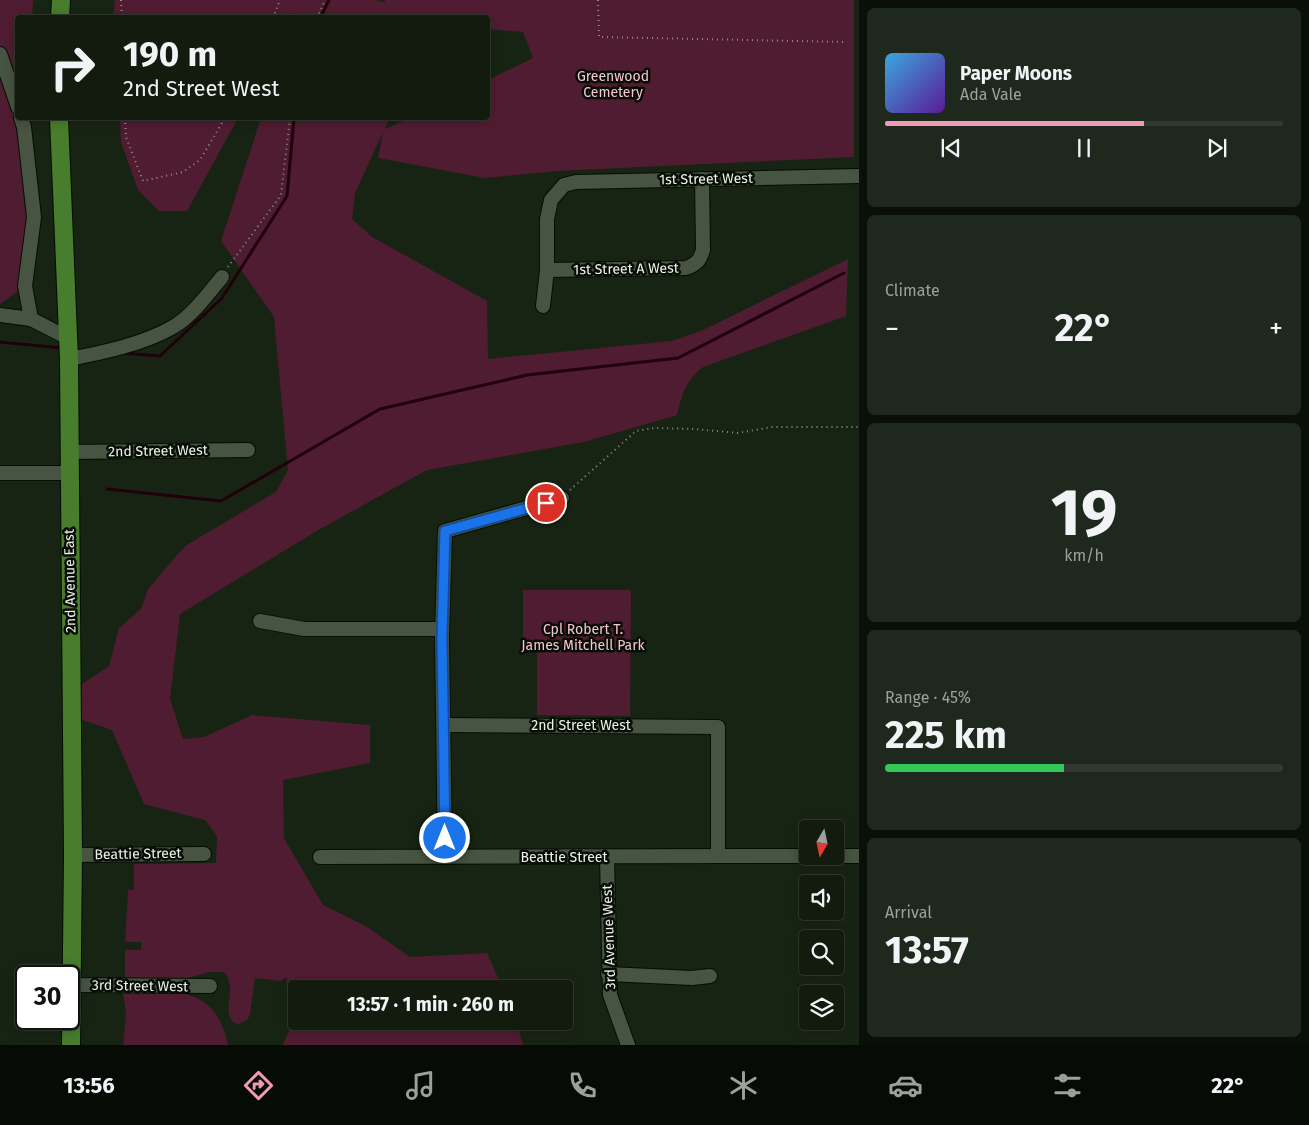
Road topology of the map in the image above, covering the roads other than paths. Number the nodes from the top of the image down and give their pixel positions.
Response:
1 (61, 0) edge
2 (60, 15) edge
3 (0, 54) edge
4 (15, 98) edge
5 (22, 120) edge
6 (59, 120) edge
7 (859, 176) edge
8 (702, 179) junction
9 (547, 270) junction
10 (222, 277) road end
11 (543, 306) dead end
12 (0, 315) edge
13 (31, 319) junction
14 (68, 338) junction
15 (69, 359) junction
16 (248, 450) dead end
17 (69, 452) junction
18 (0, 473) edge
19 (69, 473) junction
20 (562, 498) road end
21 (260, 621) dead end
22 (442, 629) junction
23 (444, 725) junction
24 (204, 854) dead end
25 (73, 855) junction
26 (718, 856) junction
27 (799, 856) edge
28 (844, 856) edge
29 (859, 856) edge
30 (320, 857) dead end
31 (445, 857) junction
32 (607, 857) junction
33 (72, 965) edge
34 (608, 974) junction
35 (710, 976) dead end
36 (80, 985) edge
37 (210, 986) dead end
38 (71, 1030) edge
39 (71, 1045) edge
40 (628, 1045) edge

1 - 2 main road
3 - 4 street
5 - 13 street
6 - 14 main road, 2nd Avenue East
7 - 8 street, 1st Street West
8 - 9 street, 1st Street West
8 - 9 street, 1st Street A West
9 - 11 street
10 - 15 street
12 - 13 street
13 - 14 street
14 - 15 main road, 2nd Avenue East
15 - 17 main road, 2nd Avenue East
16 - 17 street, 2nd Street West
17 - 19 main road, 2nd Avenue East
18 - 19 street
19 - 25 main road, 2nd Avenue East
20 - 22 street
21 - 22 street
22 - 23 street
23 - 26 street, 2nd Street West
23 - 31 street
24 - 25 street, Beattie Street
25 - 33 main road, 2nd Avenue East
26 - 27 street, Beattie Street
26 - 32 street, Beattie Street
28 - 29 street
30 - 31 street, Beattie Street
31 - 32 street, Beattie Street
32 - 34 street, 3rd Avenue West
34 - 35 street
34 - 40 street, 3rd Avenue West
36 - 37 street, 3rd Street West
38 - 39 main road, 2nd Avenue East

